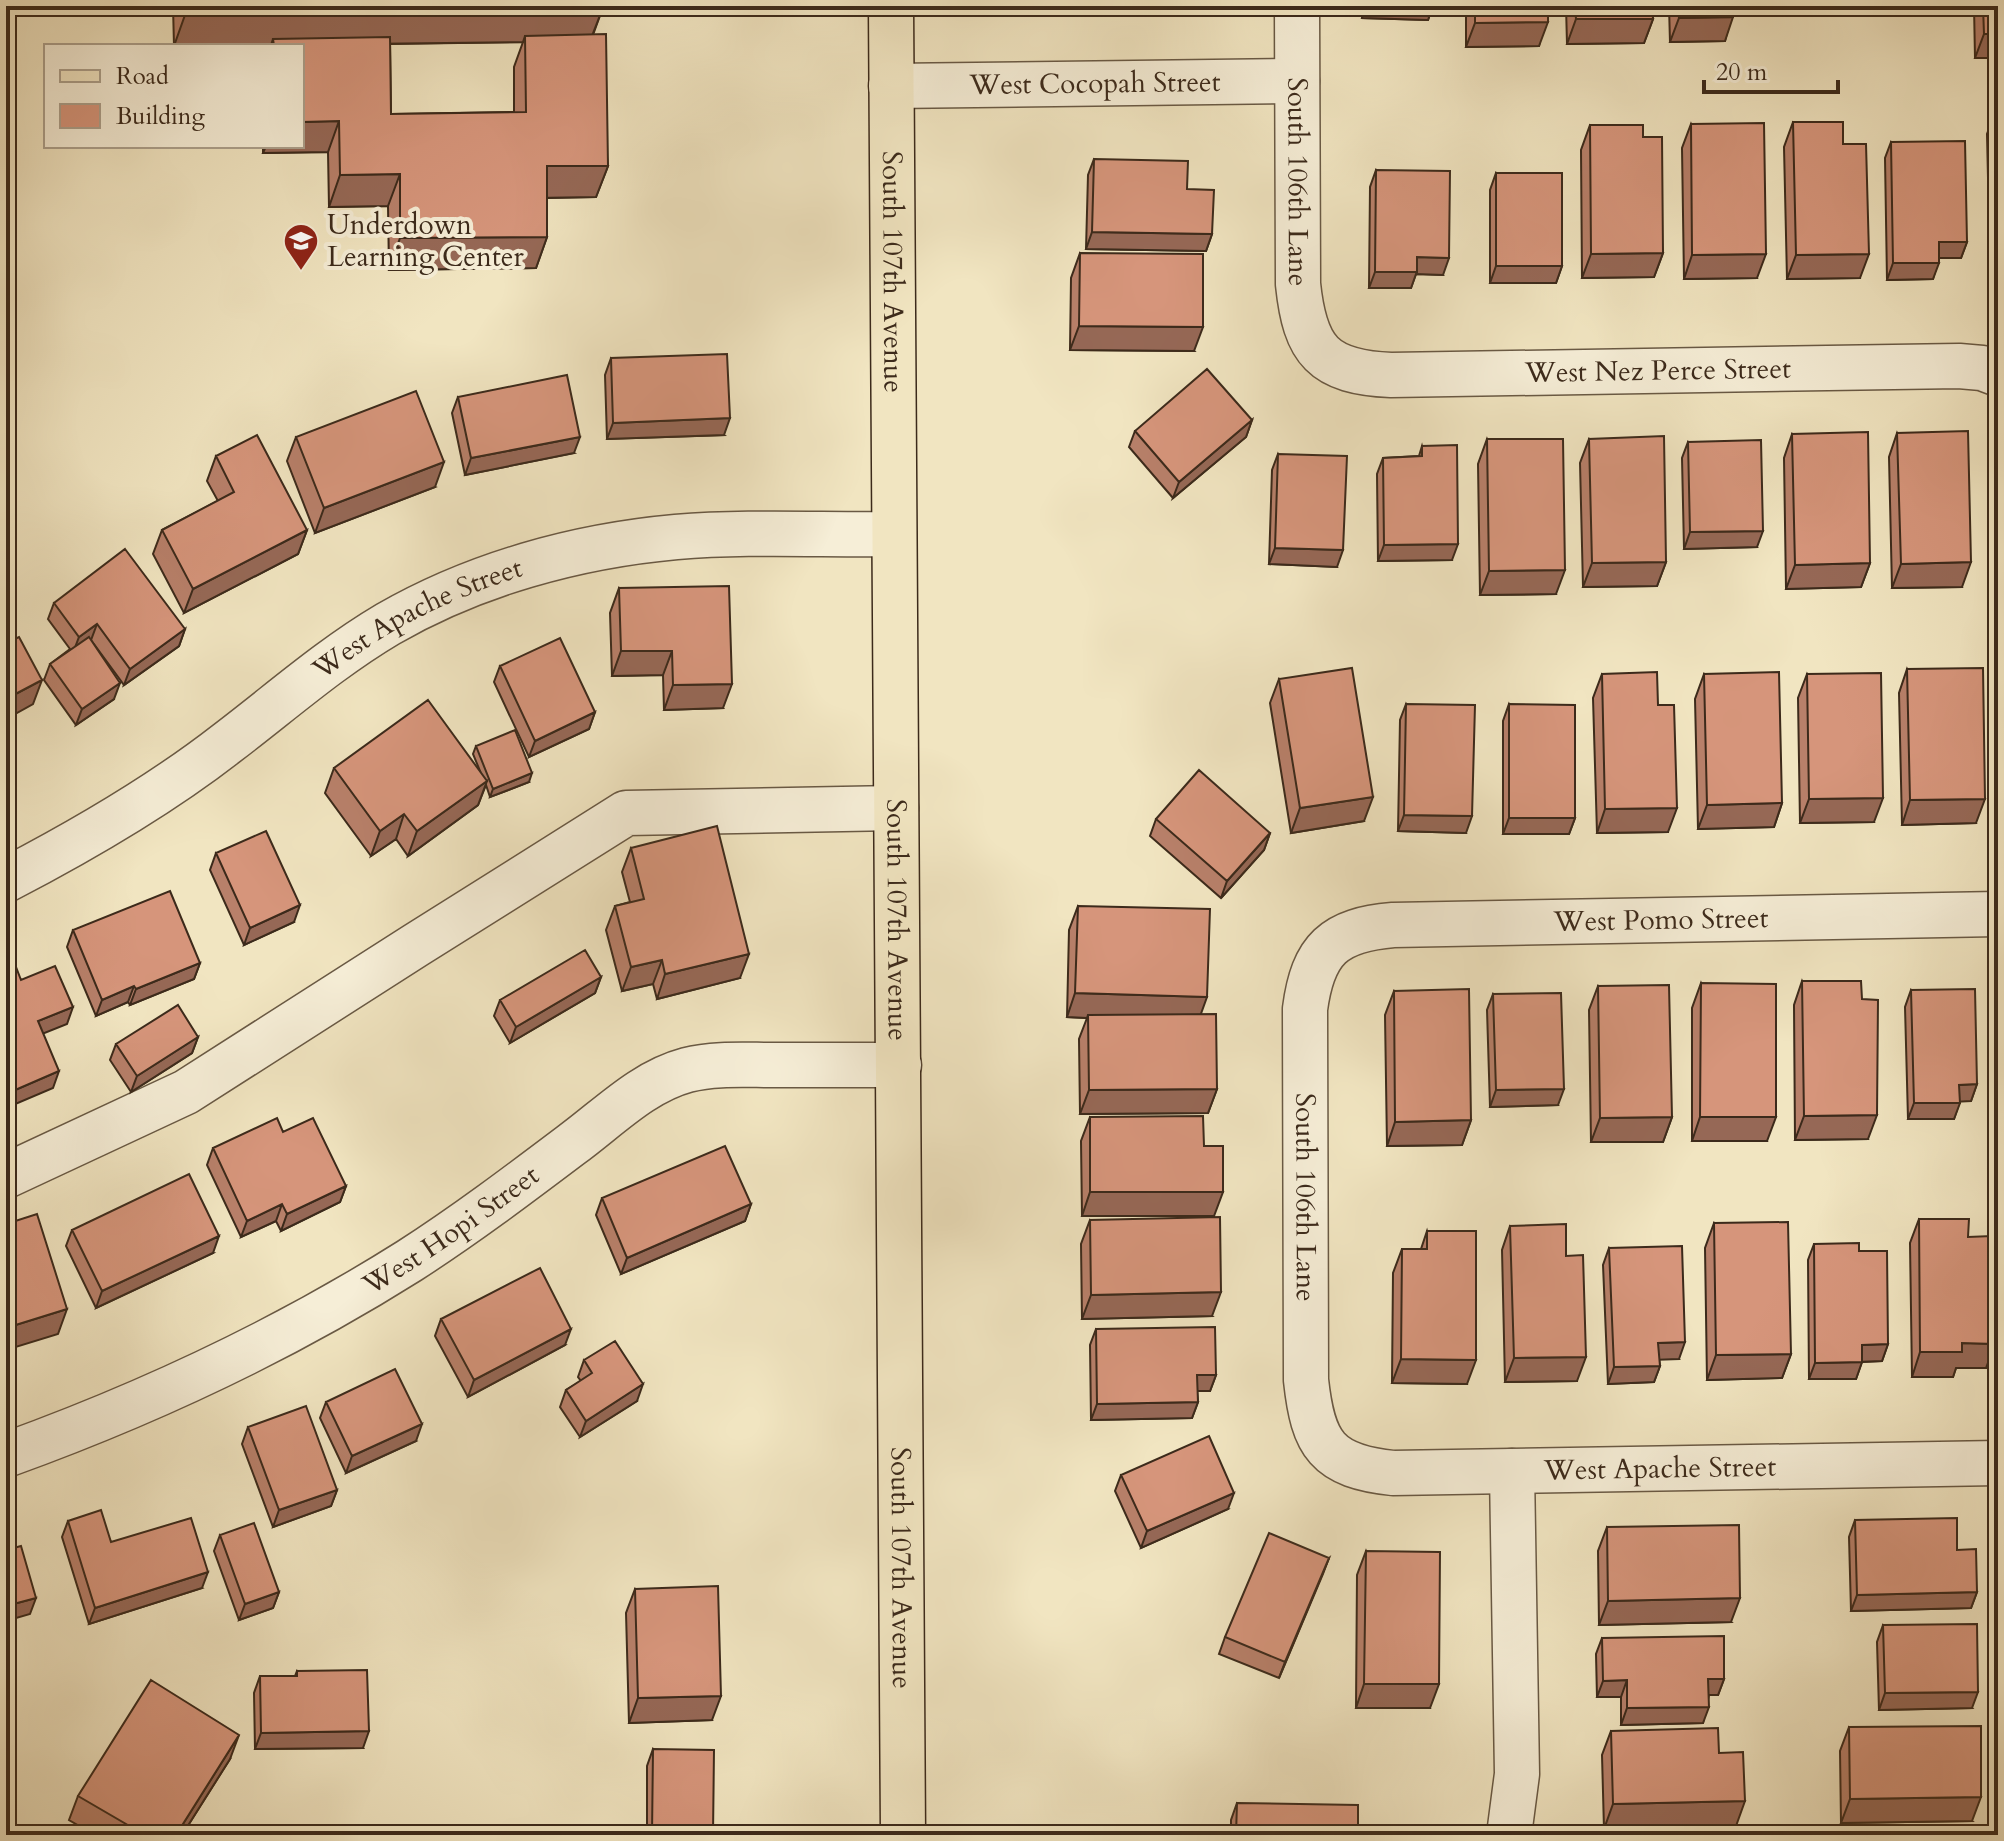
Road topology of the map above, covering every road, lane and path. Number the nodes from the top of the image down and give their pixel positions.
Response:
1 (891, 6) edge
2 (1297, 6) edge
3 (1297, 81) junction
4 (891, 86) junction
5 (1321, 355) joint
6 (1998, 374) edge
7 (894, 534) junction
8 (896, 808) junction
9 (6, 880) edge
10 (1998, 914) edge
11 (1330, 946) joint
12 (899, 1065) junction
13 (6, 1176) edge
14 (1329, 1451) joint
15 (6, 1455) edge
16 (1998, 1463) edge
17 (1512, 1471) junction
18 (903, 1835) edge
19 (1509, 1835) edge

1 - 4 main road, South 107th Avenue
2 - 3 street, South 106th Lane
3 - 4 street, West Cocopah Street
3 - 5 street, South 106th Lane
4 - 7 main road, South 107th Avenue
5 - 6 street, West Nez Perce Street
7 - 8 main road, South 107th Avenue
7 - 9 street, West Apache Street
8 - 12 main road, South 107th Avenue
8 - 13 street
10 - 11 street, West Pomo Street
11 - 14 street, South 106th Lane
12 - 15 street, West Hopi Street
12 - 18 main road, South 107th Avenue
14 - 17 street, West Apache Street
16 - 17 street, West Apache Street
17 - 19 street

